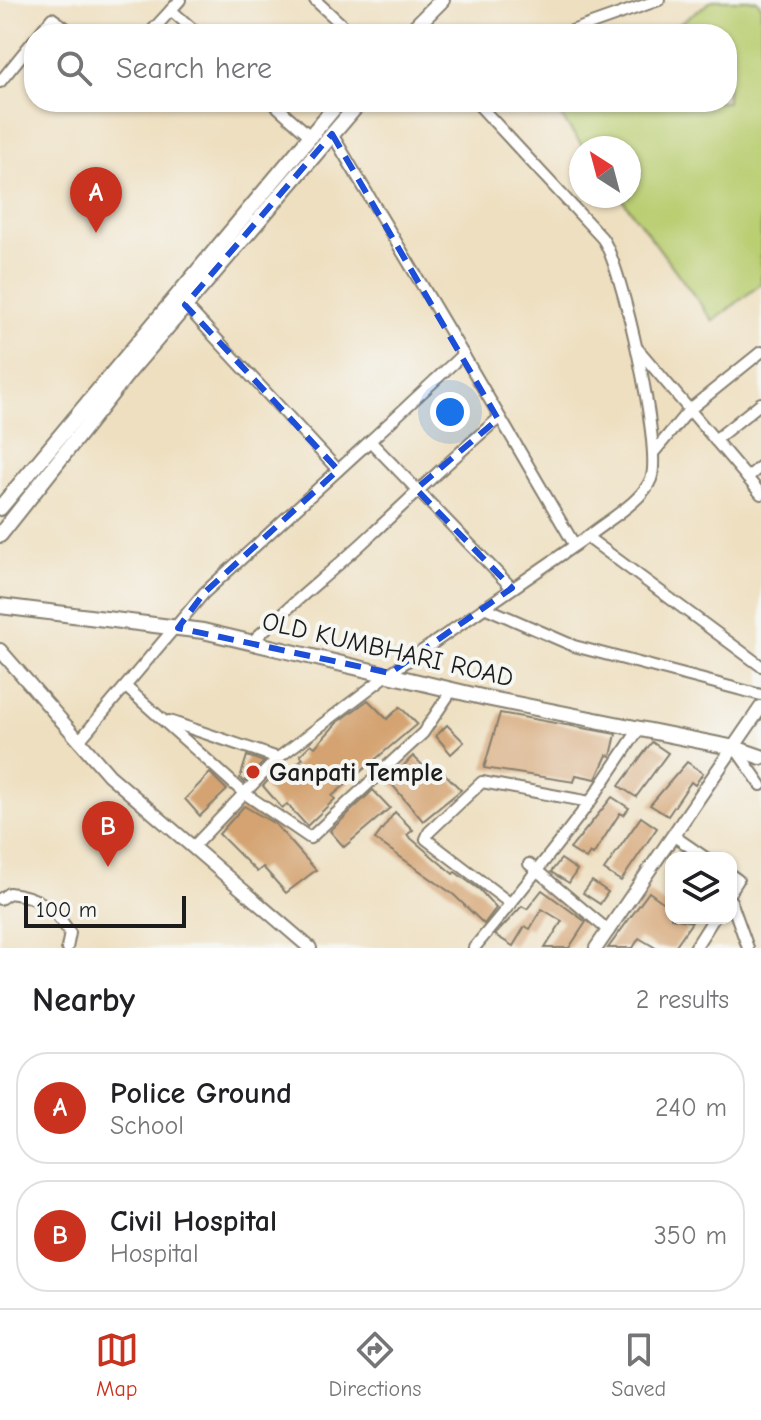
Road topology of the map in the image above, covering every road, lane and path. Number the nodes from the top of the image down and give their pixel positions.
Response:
1 (180, 0) edge
2 (315, 0) edge
3 (659, 0) edge
4 (436, 2) edge
5 (171, 10) junction
6 (158, 24) edge
7 (187, 24) edge
8 (341, 24) edge
9 (418, 24) edge
10 (591, 24) edge
11 (24, 52) edge
12 (0, 82) edge
13 (283, 112) edge
14 (330, 112) edge
15 (351, 112) edge
16 (485, 112) edge
17 (332, 134) junction
18 (310, 136) junction
19 (185, 305) junction
20 (635, 346) junction
21 (761, 352) edge
22 (463, 354) junction
23 (761, 403) edge
24 (689, 410) junction
25 (498, 419) junction
26 (715, 440) junction
27 (370, 441) junction
28 (654, 452) junction
29 (761, 466) edge
30 (338, 470) junction
31 (747, 478) junction
32 (416, 489) junction
33 (761, 494) edge
34 (0, 508) edge
35 (0, 535) edge
36 (587, 537) junction
37 (574, 544) junction
38 (512, 588) junction
39 (0, 606) edge
40 (484, 607) junction
41 (178, 628) junction
42 (252, 642) junction
43 (0, 650) edge
44 (761, 666) edge
45 (390, 673) junction
46 (126, 687) junction
47 (452, 690) junction
48 (761, 695) edge
49 (761, 707) edge
50 (163, 720) junction
51 (639, 729) junction
52 (79, 741) junction
53 (735, 748) junction
54 (761, 757) edge
55 (278, 758) junction
56 (761, 785) edge
57 (244, 793) junction
58 (590, 802) junction
59 (674, 836) junction
60 (193, 847) junction
61 (697, 852) edge
62 (534, 867) junction
63 (0, 899) edge
64 (511, 904) junction
65 (737, 918) edge
66 (710, 924) edge
67 (609, 931) junction
68 (67, 948) edge
69 (310, 948) edge
70 (474, 948) edge
71 (596, 948) edge
72 (695, 948) edge
73 (748, 948) edge

1 - 5 street
2 - 8 street
3 - 10 street
4 - 9 main road
5 - 6 street
5 - 7 street
11 - 12 street
13 - 18 street
14 - 18 main road
15 - 17 main road
16 - 20 street
17 - 19 main road
17 - 22 street
18 - 34 main road
19 - 30 street
19 - 35 main road
20 - 24 street
20 - 28 street
21 - 24 street
22 - 25 street
22 - 27 street
23 - 26 street
24 - 26 street
24 - 28 street
25 - 32 street
25 - 37 street
26 - 31 street
27 - 30 street
27 - 32 street
28 - 36 street
29 - 31 street
30 - 41 street
31 - 33 street
32 - 38 street
32 - 42 street
36 - 37 street
36 - 44 street
37 - 38 street
38 - 40 street
39 - 41 main road, OLD KUMBHARI ROAD
40 - 45 street
40 - 48 street
41 - 42 main road, OLD KUMBHARI ROAD
41 - 46 street
42 - 45 main road, OLD KUMBHARI ROAD
43 - 52 street
45 - 47 main road, OLD KUMBHARI ROAD
45 - 55 street
46 - 50 street
46 - 52 street
47 - 51 main road, OLD KUMBHARI ROAD
47 - 57 street
49 - 53 street
50 - 55 street
50 - 57 street
51 - 53 main road, OLD KUMBHARI ROAD
51 - 58 street
52 - 60 street
53 - 54 main road, OLD KUMBHARI ROAD
53 - 56 street
53 - 59 street
55 - 57 street
57 - 60 street
58 - 62 street
58 - 64 street
59 - 61 street
59 - 67 street
60 - 69 street
62 - 64 street
62 - 67 street
63 - 68 street
64 - 70 street
65 - 73 street
66 - 72 street
67 - 71 street

